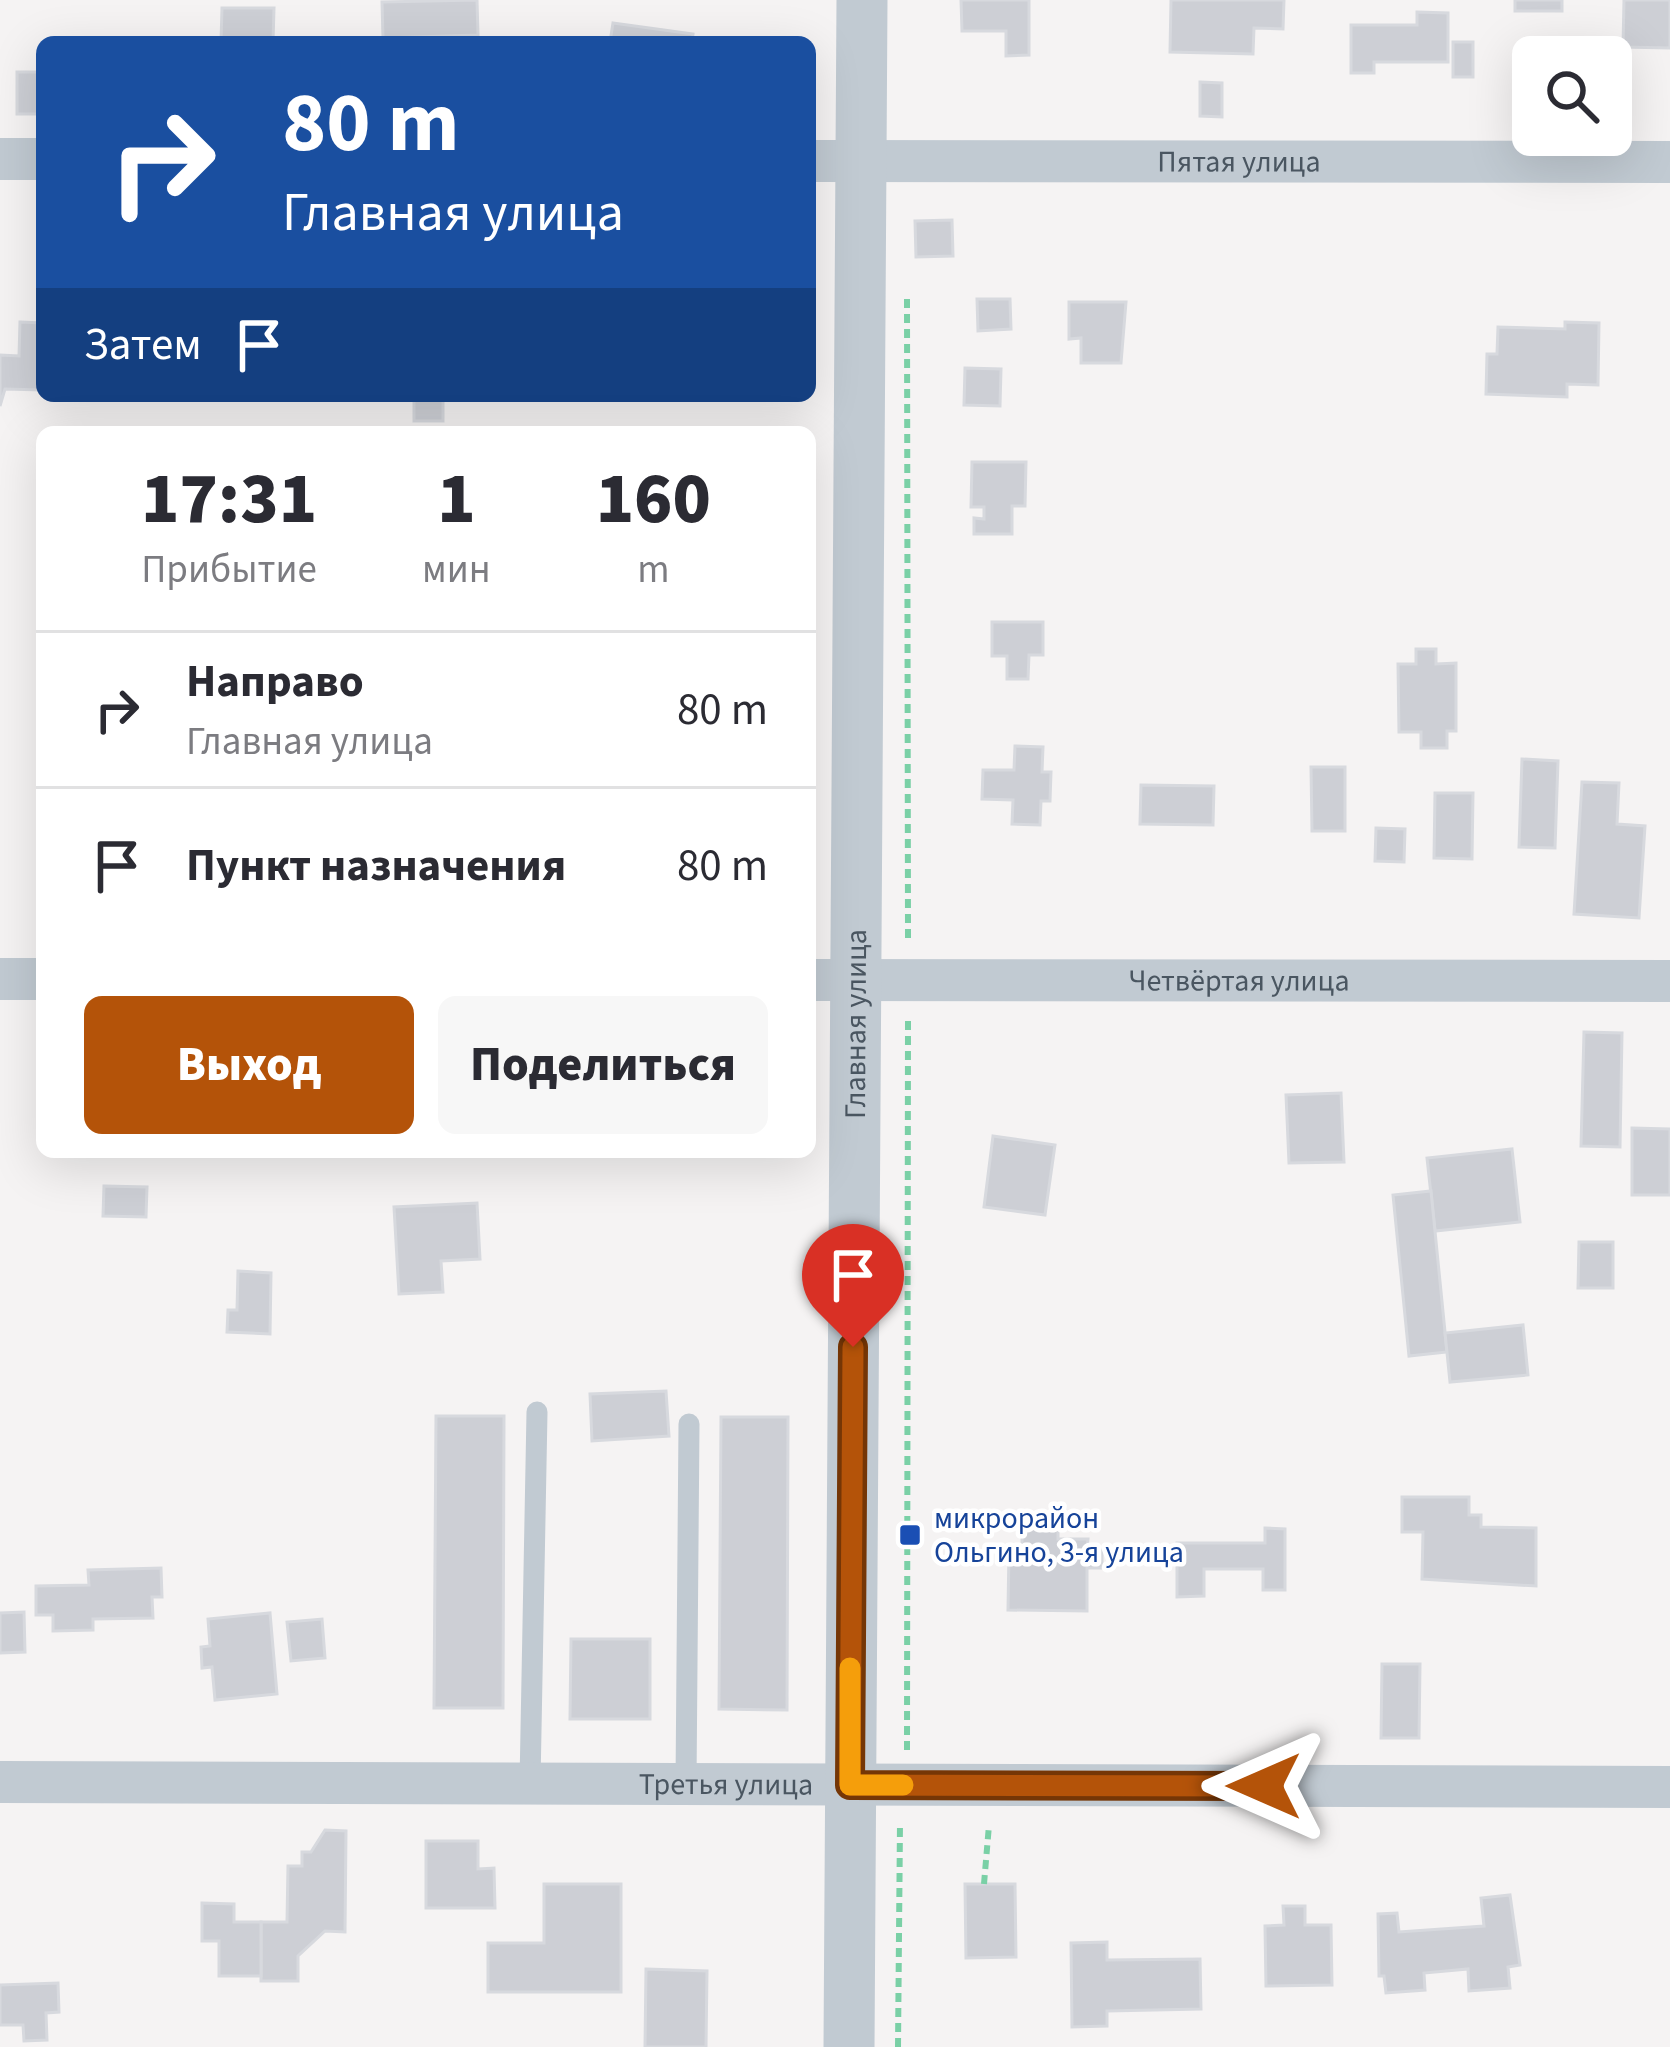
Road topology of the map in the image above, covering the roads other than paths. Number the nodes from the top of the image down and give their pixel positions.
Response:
1 (862, 0) edge
2 (0, 159) edge
3 (36, 159) edge
4 (816, 160) edge
5 (861, 161) junction
6 (1670, 162) edge
7 (0, 979) edge
8 (36, 979) edge
9 (832, 980) edge
10 (1670, 981) edge
11 (537, 1412) dead end
12 (688, 1424) dead end
13 (0, 1782) edge
14 (530, 1784) junction
15 (686, 1784) junction
16 (850, 1785) junction
17 (1670, 1787) edge
18 (849, 2047) edge

1 - 5 street, Главная улица
2 - 3 street
4 - 5 street, Пятая улица
5 - 6 street, Пятая улица
5 - 9 street, Главная улица
7 - 8 street
9 - 10 street, Четвёртая улица
9 - 16 street, Главная улица
11 - 14 lane
12 - 15 lane
13 - 14 street, Третья улица
14 - 15 street, Третья улица
15 - 16 street, Третья улица
16 - 17 street, Третья улица
16 - 18 street, Главная улица

